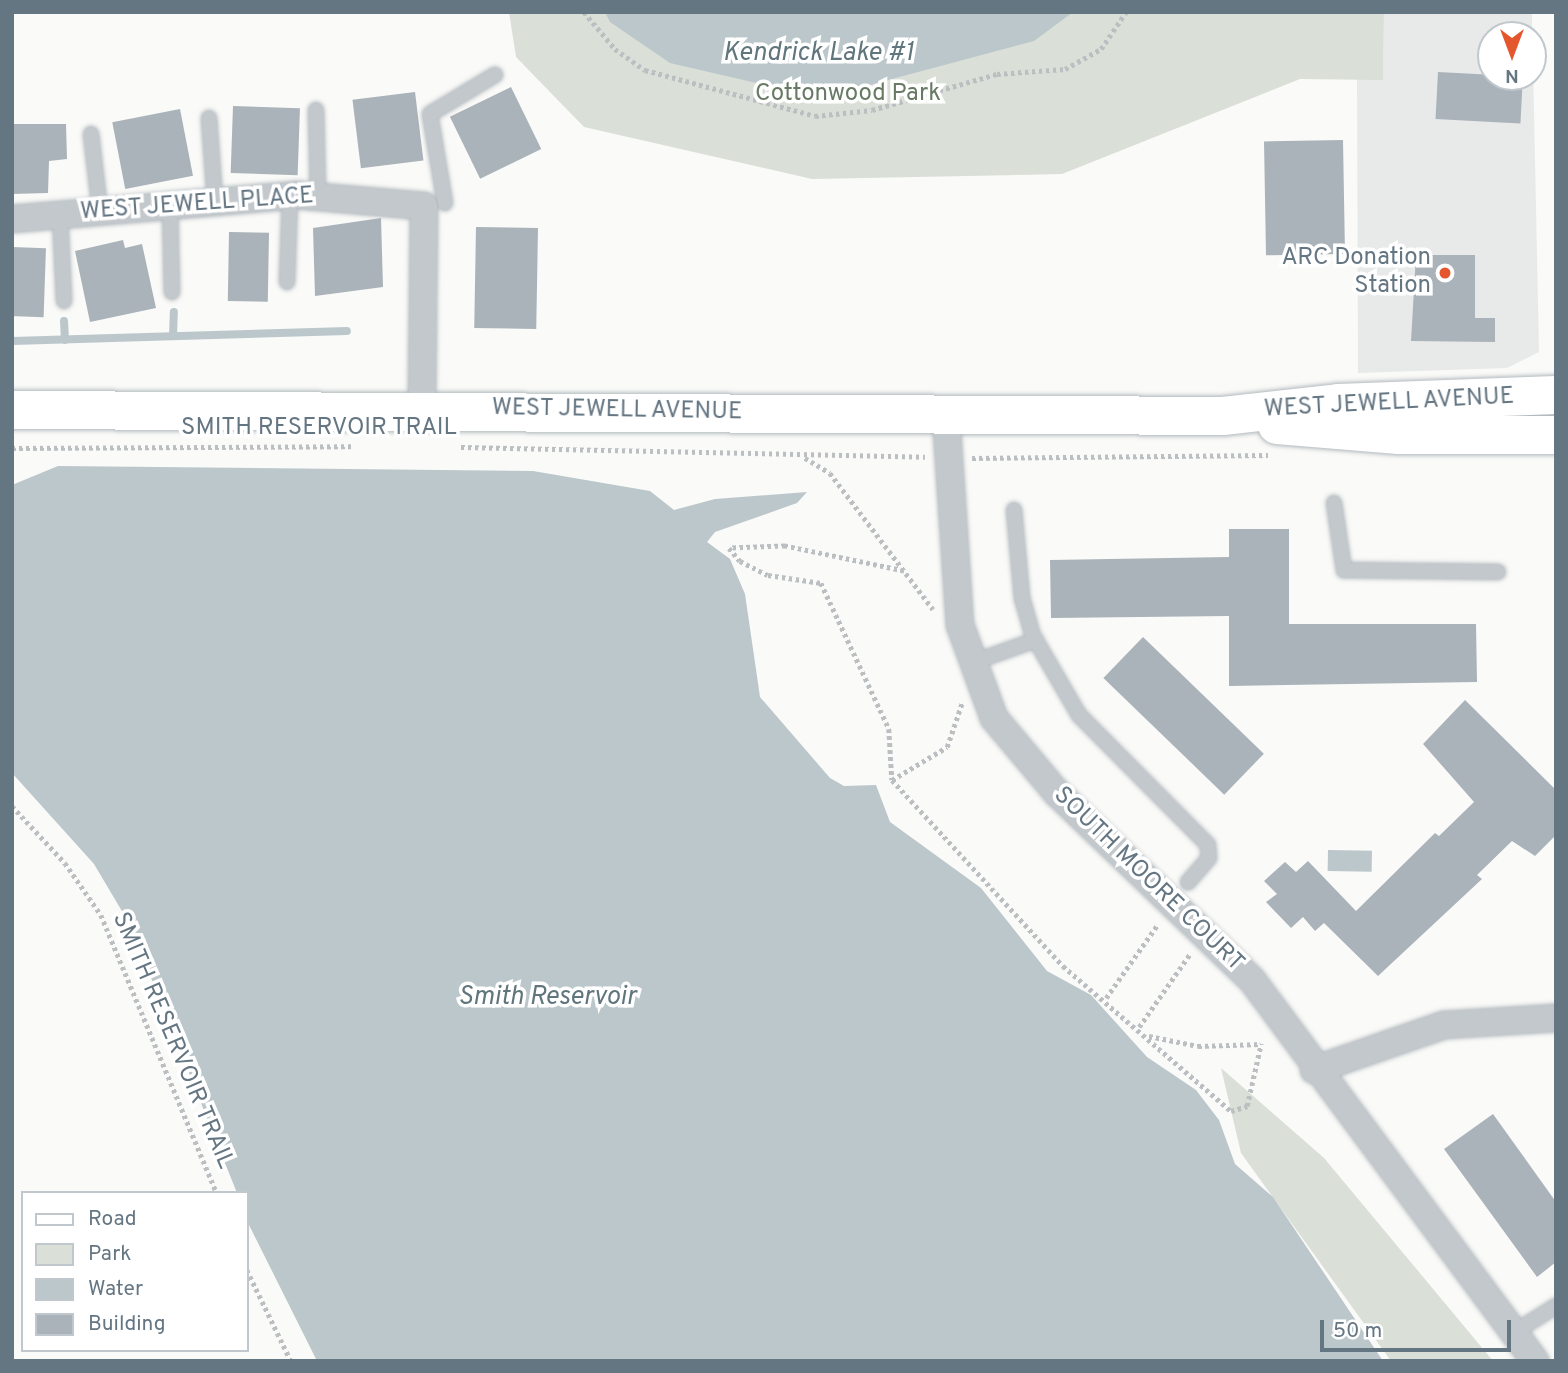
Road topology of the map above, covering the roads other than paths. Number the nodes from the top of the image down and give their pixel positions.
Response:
1 (495, 75) dead end
2 (316, 110) dead end
3 (209, 118) dead end
4 (91, 134) dead end
5 (290, 195) junction
6 (318, 196) junction
7 (215, 202) junction
8 (170, 205) junction
9 (435, 205) junction
10 (100, 211) junction
11 (60, 215) junction
12 (12, 219) edge
13 (287, 282) dead end
14 (173, 292) dead end
15 (64, 301) dead end
16 (1556, 395) edge
17 (422, 409) junction
18 (12, 410) edge
19 (946, 415) junction
20 (1223, 416) junction
21 (1556, 435) edge
22 (1334, 503) dead end
23 (1014, 510) dead end
24 (1498, 572) dead end
25 (1036, 640) junction
26 (972, 670) junction
27 (1181, 893) junction
28 (1556, 1018) edge
29 (1314, 1070) junction
30 (1556, 1306) edge
31 (1513, 1333) junction
32 (1535, 1361) edge

1 - 9 lane
2 - 6 lane
3 - 7 lane
4 - 10 lane
5 - 6 street, WEST JEWELL PLACE
5 - 7 street, WEST JEWELL PLACE
5 - 13 lane
6 - 9 street, WEST JEWELL PLACE
7 - 8 street, WEST JEWELL PLACE
8 - 10 street, WEST JEWELL PLACE
8 - 14 lane
9 - 17 street
10 - 11 street, WEST JEWELL PLACE
11 - 12 street, WEST JEWELL PLACE
11 - 15 lane
16 - 20 main road, WEST JEWELL AVENUE
17 - 18 main road, WEST JEWELL AVENUE
17 - 19 main road, WEST JEWELL AVENUE
19 - 20 main road, WEST JEWELL AVENUE
19 - 26 street, SOUTH MOORE COURT
20 - 21 main road, WEST JEWELL AVENUE
22 - 24 lane
23 - 25 lane
25 - 26 lane
25 - 27 lane
26 - 27 street, SOUTH MOORE COURT
27 - 29 street, SOUTH MOORE COURT
28 - 29 street
29 - 31 street, SOUTH MOORE COURT
30 - 31 lane
31 - 32 street, SOUTH MOORE COURT

